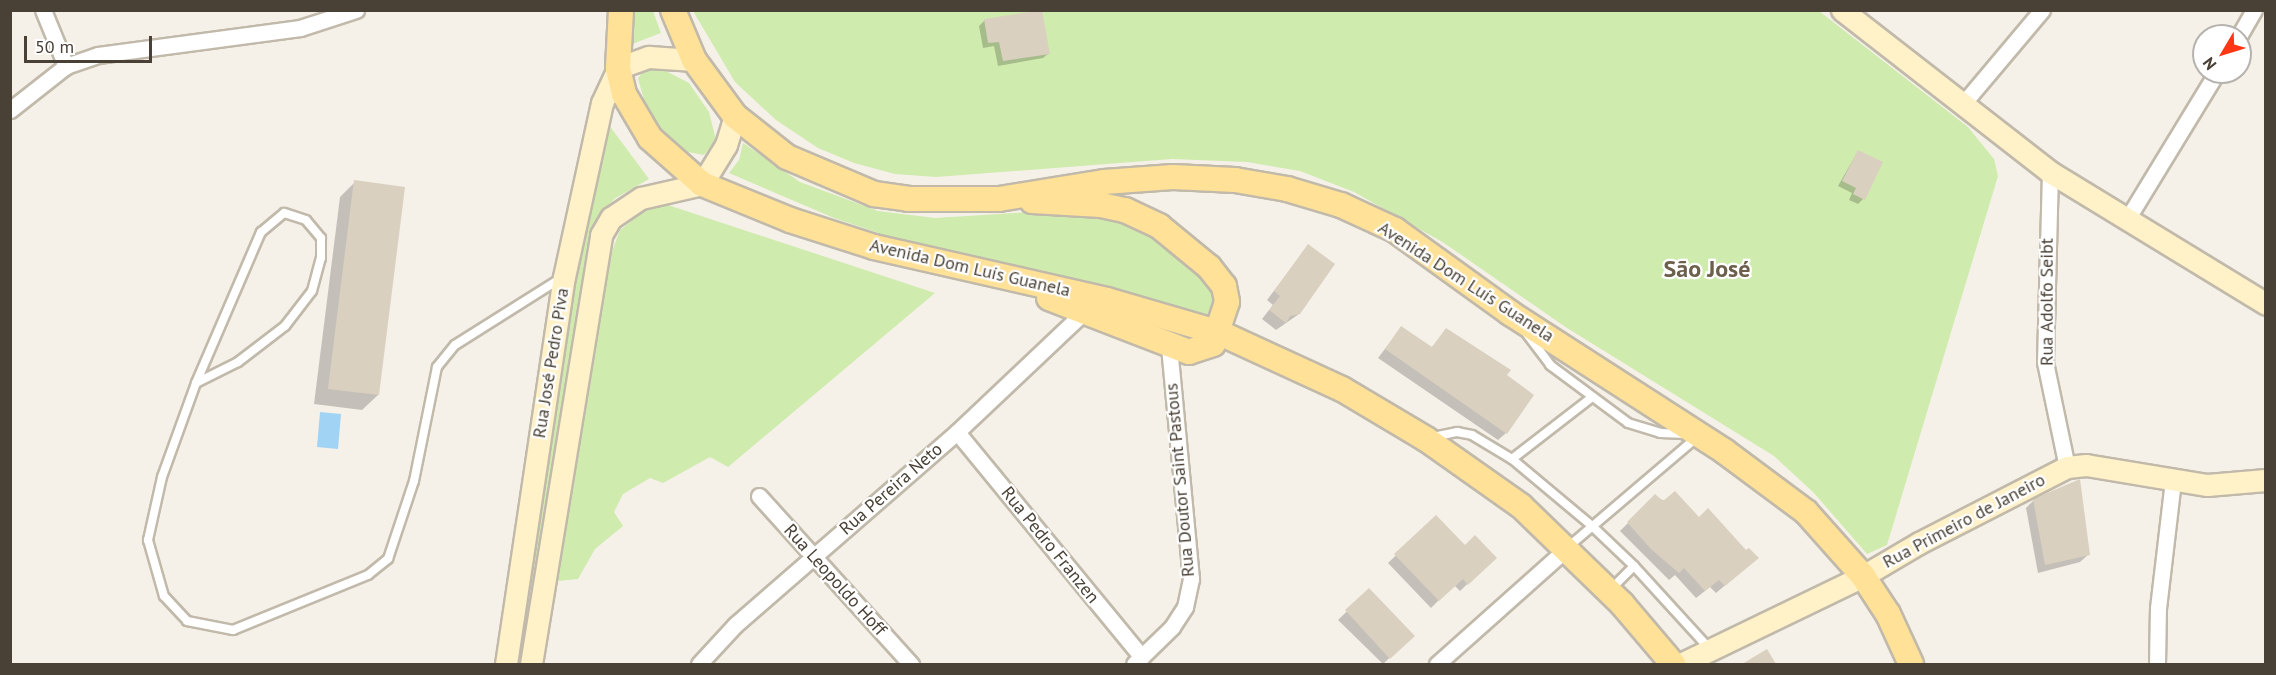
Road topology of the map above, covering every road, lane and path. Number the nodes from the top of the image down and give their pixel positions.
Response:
1 (43, 10) edge
2 (356, 10) edge
3 (621, 10) edge
4 (673, 10) edge
5 (2042, 10) edge
6 (2254, 10) edge
7 (1848, 12) edge
8 (2246, 24) edge
9 (694, 60) junction
10 (66, 66) junction
11 (618, 68) junction
12 (2210, 84) edge
13 (1962, 105) junction
14 (10, 110) edge
15 (735, 116) junction
16 (2050, 172) junction
17 (702, 184) junction
18 (999, 199) junction
19 (2126, 221) junction
20 (564, 277) junction
21 (1002, 278) junction
22 (2265, 304) edge
23 (1083, 313) junction
24 (1510, 313) junction
25 (1220, 333) junction
26 (1169, 347) junction
27 (196, 382) junction
28 (1591, 398) junction
29 (957, 432) junction
30 (1699, 435) junction
31 (1426, 439) junction
32 (1512, 459) junction
33 (2067, 467) junction
34 (2265, 480) edge
35 (2173, 481) junction
36 (759, 496) dead end
37 (1592, 526) junction
38 (1565, 550) junction
39 (813, 556) junction
40 (1634, 566) junction
41 (1863, 576) junction
42 (1609, 591) junction
43 (1710, 649) junction
44 (1138, 661) edge
45 (506, 664) edge
46 (531, 664) edge
47 (699, 664) edge
48 (911, 664) edge
49 (1437, 664) edge
50 (1673, 664) edge
51 (1681, 664) edge
52 (1911, 664) edge
53 (2157, 664) edge

1 - 10 street
2 - 10 street
3 - 11 main road, Avenida Dom Luís Guanela
4 - 9 main road, Avenida Dom Luís Guanela
5 - 13 street
6 - 8 street
7 - 13 street
9 - 11 street
9 - 15 main road, Avenida Dom Luís Guanela
10 - 14 street
11 - 17 main road, Avenida Dom Luís Guanela
11 - 20 street, Rua José Pedro Piva
12 - 19 street
13 - 16 street
15 - 17 street
15 - 18 main road, Avenida Dom Luís Guanela
16 - 19 street
16 - 33 street, Rua Adolfo Seibt
17 - 21 main road, Avenida Dom Luís Guanela
17 - 46 street, Rua José Pedro Piva
18 - 24 main road, Avenida Dom Luís Guanela
18 - 25 main road
19 - 22 street
20 - 27 lane
20 - 45 street, Rua José Pedro Piva
21 - 23 main road
21 - 25 main road, Avenida Dom Luís Guanela
23 - 26 main road
23 - 29 street, Rua Pereira Neto
24 - 28 lane
24 - 30 main road, Avenida Dom Luís Guanela
25 - 26 main road
25 - 31 main road, Avenida Dom Luís Guanela
26 - 44 street, Rua Doutor Saint Pastous
27 - 27 lane
28 - 30 lane
28 - 32 lane
29 - 39 street, Rua Pereira Neto
29 - 44 street, Rua Pedro Franzen
30 - 37 lane
30 - 41 main road, Avenida Dom Luís Guanela
31 - 32 lane
31 - 38 main road, Avenida Dom Luís Guanela
32 - 37 lane
33 - 35 street, Rua Primeiro de Janeiro
33 - 41 street, Rua Primeiro de Janeiro
34 - 35 street, Rua Primeiro de Janeiro
35 - 53 street
36 - 39 street, Rua Leopoldo Hoff
37 - 38 lane
37 - 40 lane
38 - 42 main road, Avenida Dom Luís Guanela
38 - 49 street
39 - 47 street, Rua Pereira Neto
39 - 48 street, Rua Leopoldo Hoff
40 - 42 lane
40 - 43 lane
41 - 43 street, Rua Primeiro de Janeiro
41 - 52 main road, Avenida Dom Luís Guanela
42 - 50 main road, Avenida Dom Luís Guanela
43 - 51 street, Rua Primeiro de Janeiro

